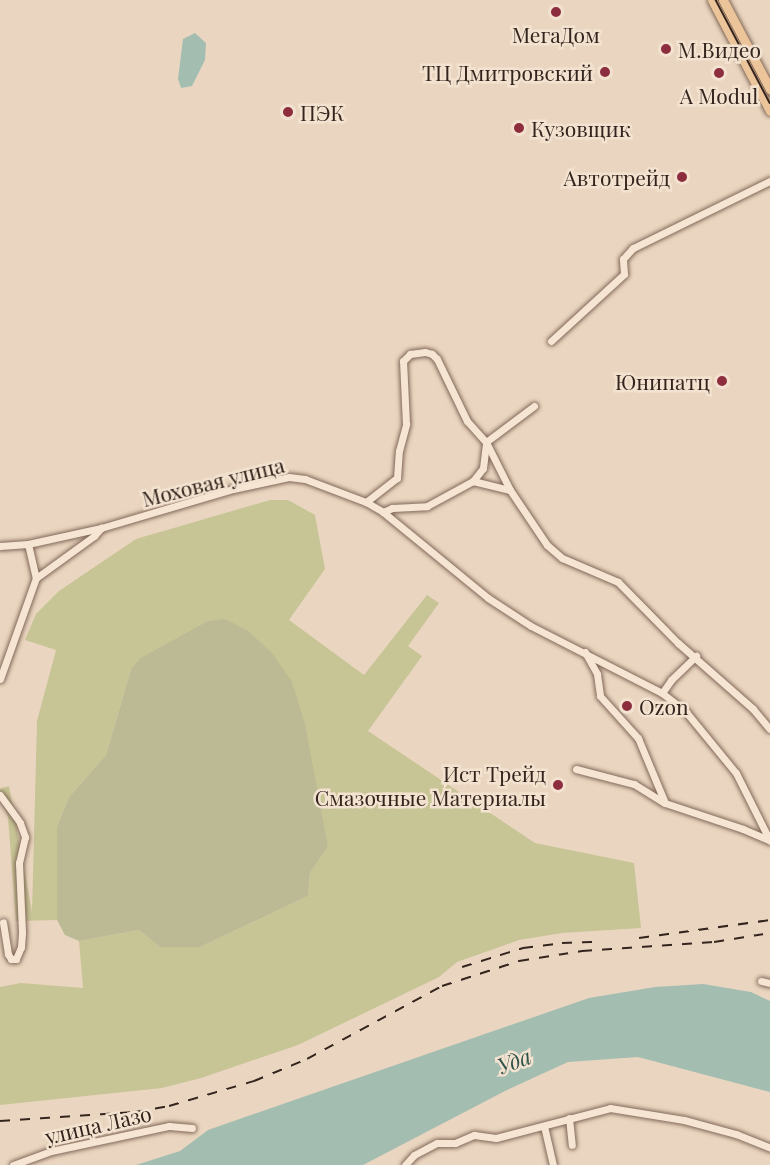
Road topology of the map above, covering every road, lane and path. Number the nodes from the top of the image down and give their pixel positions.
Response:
1 (712, 0) edge
2 (723, 0) edge
3 (770, 89) edge
4 (770, 111) edge
5 (770, 181) edge
6 (551, 341) dead end
7 (534, 406) dead end
8 (486, 442) junction
9 (473, 481) junction
10 (510, 490) junction
11 (366, 502) junction
12 (383, 512) junction
13 (101, 528) junction
14 (28, 544) junction
15 (0, 546) edge
16 (36, 578) junction
17 (585, 652) junction
18 (696, 656) junction
19 (0, 680) edge
20 (662, 693) junction
21 (770, 729) edge
22 (576, 769) dead end
23 (0, 795) edge
24 (666, 803) junction
25 (770, 841) edge
26 (3, 922) dead end
27 (761, 981) dead end
28 (770, 983) edge
29 (569, 1118) junction
30 (544, 1126) junction
31 (192, 1128) dead end
32 (572, 1145) dead end
33 (770, 1148) edge
34 (13, 1165) edge
35 (405, 1165) edge
36 (553, 1165) edge

1 - 4 main road
2 - 3 main road
5 - 6 street
7 - 8 street
8 - 9 street
8 - 10 street
8 - 11 street
9 - 10 street
9 - 12 street
10 - 18 street
11 - 12 street, Моховая улица
11 - 13 street, Моховая улица
12 - 17 street, Моховая улица
13 - 14 street, Моховая улица
13 - 16 street
14 - 15 street, Моховая улица
14 - 16 street
16 - 19 street
17 - 20 street, Моховая улица
17 - 24 street
18 - 20 street
18 - 21 street
20 - 25 street, Моховая улица
22 - 24 street
23 - 26 street
24 - 25 street
27 - 28 street
29 - 30 street
29 - 32 street
29 - 33 street
30 - 35 street
30 - 36 street
31 - 34 street, улица Лазо

